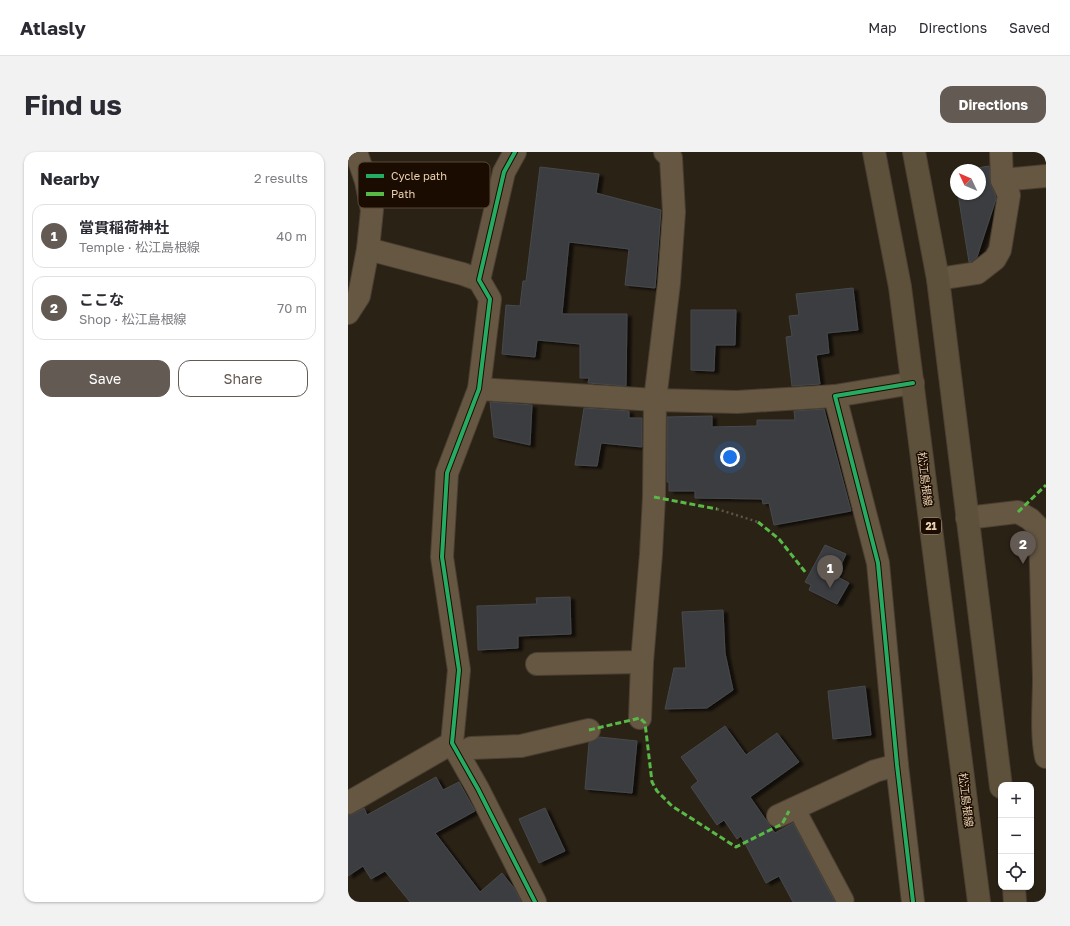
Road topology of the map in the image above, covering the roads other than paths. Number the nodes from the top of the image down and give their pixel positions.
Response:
1 (356, 152) edge
2 (514, 152) edge
3 (665, 152) edge
4 (874, 152) edge
5 (914, 152) edge
6 (1001, 152) edge
7 (359, 162) edge
8 (1046, 176) edge
9 (1002, 180) junction
10 (372, 208) edge
11 (368, 249) junction
12 (938, 279) junction
13 (480, 280) junction
14 (348, 313) edge
15 (913, 383) junction
16 (479, 390) junction
17 (834, 396) junction
18 (655, 400) junction
19 (967, 518) junction
20 (642, 662) junction
21 (537, 664) dead end
22 (640, 718) dead end
23 (590, 730) dead end
24 (456, 749) junction
25 (1046, 758) edge
26 (897, 765) junction
27 (1000, 782) edge
28 (348, 803) edge
29 (787, 812) joint
30 (1014, 890) edge
31 (845, 900) dead end
32 (535, 902) edge
33 (913, 902) edge
34 (979, 902) edge
35 (1016, 902) edge

1 - 7 street
2 - 13 street
3 - 18 street
4 - 15 main road, 松江島根線 / 21
5 - 12 main road
6 - 9 street
8 - 9 street
9 - 12 street
10 - 11 street
11 - 13 street
11 - 14 street
12 - 19 main road
13 - 16 street
15 - 17 street
15 - 34 main road, 松江島根線 / 21
16 - 18 street
16 - 24 street
17 - 18 street
17 - 26 street
18 - 20 street
19 - 25 street
19 - 27 main road
20 - 21 street
20 - 22 street
23 - 24 street
24 - 28 street
24 - 32 street
26 - 29 street
26 - 33 street
29 - 31 lane
30 - 35 main road

